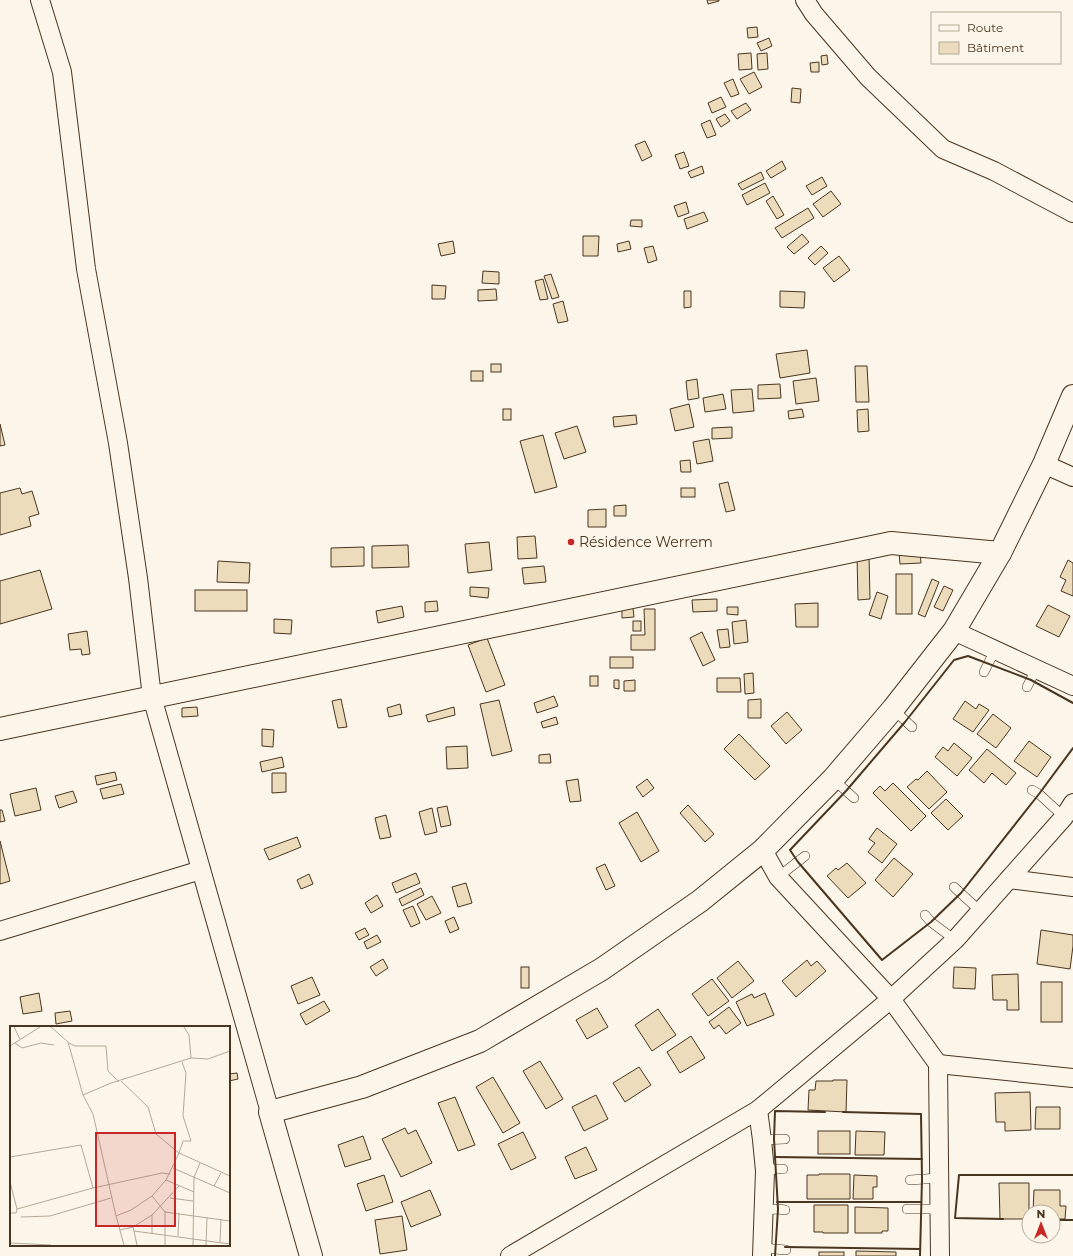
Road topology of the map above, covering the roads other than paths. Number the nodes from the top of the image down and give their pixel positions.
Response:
1 (40, 0) edge
2 (805, 0) edge
3 (1073, 213) edge
4 (1073, 396) edge
5 (1044, 464) junction
6 (1073, 477) edge
7 (1000, 553) junction
8 (954, 631) junction
9 (995, 650) junction
10 (1036, 669) junction
11 (984, 672) dead end
12 (1073, 686) edge
13 (1027, 687) dead end
14 (152, 697) junction
15 (893, 709) junction
16 (912, 728) dead end
17 (0, 729) edge
18 (833, 779) junction
19 (1032, 790) dead end
20 (854, 798) dead end
21 (1068, 810) edge
22 (763, 850) junction
23 (805, 856) dead end
24 (201, 870) junction
25 (778, 877) junction
26 (1009, 879) junction
27 (954, 887) dead end
28 (1073, 887) edge
29 (980, 911) junction
30 (925, 915) dead end
31 (0, 931) edge
32 (956, 940) junction
33 (891, 999) junction
34 (938, 1064) junction
35 (1073, 1078) edge
36 (758, 1110) junction
37 (270, 1112) junction
38 (785, 1139) dead end
39 (762, 1140) junction
40 (783, 1169) dead end
41 (765, 1171) junction
42 (939, 1178) junction
43 (910, 1180) dead end
44 (907, 1209) dead end
45 (939, 1209) junction
46 (764, 1210) junction
47 (785, 1210) dead end
48 (786, 1250) dead end
49 (762, 1252) edge
50 (311, 1256) edge
51 (510, 1256) edge
52 (940, 1256) edge

1 - 14 street
2 - 3 street
4 - 5 street
5 - 6 street
5 - 7 street
7 - 8 street
7 - 14 street
8 - 9 street
8 - 15 street
9 - 10 street
9 - 11 lane
10 - 12 street
10 - 13 lane
14 - 17 street
14 - 24 street
15 - 16 lane
15 - 18 street
18 - 20 lane
18 - 22 street
19 - 21 lane
21 - 26 street
22 - 25 street
22 - 37 street
23 - 25 lane
24 - 31 street
24 - 37 street
25 - 33 street
26 - 28 street
26 - 29 street
27 - 29 lane
29 - 32 street
30 - 32 lane
32 - 33 street
33 - 34 street
33 - 36 street
34 - 35 street
34 - 42 street
36 - 39 street
36 - 51 street
37 - 50 street
38 - 39 lane
39 - 41 street
40 - 41 lane
41 - 46 street
42 - 43 lane
42 - 45 street
44 - 45 lane
45 - 52 street
46 - 47 lane
46 - 49 street
48 - 49 lane

